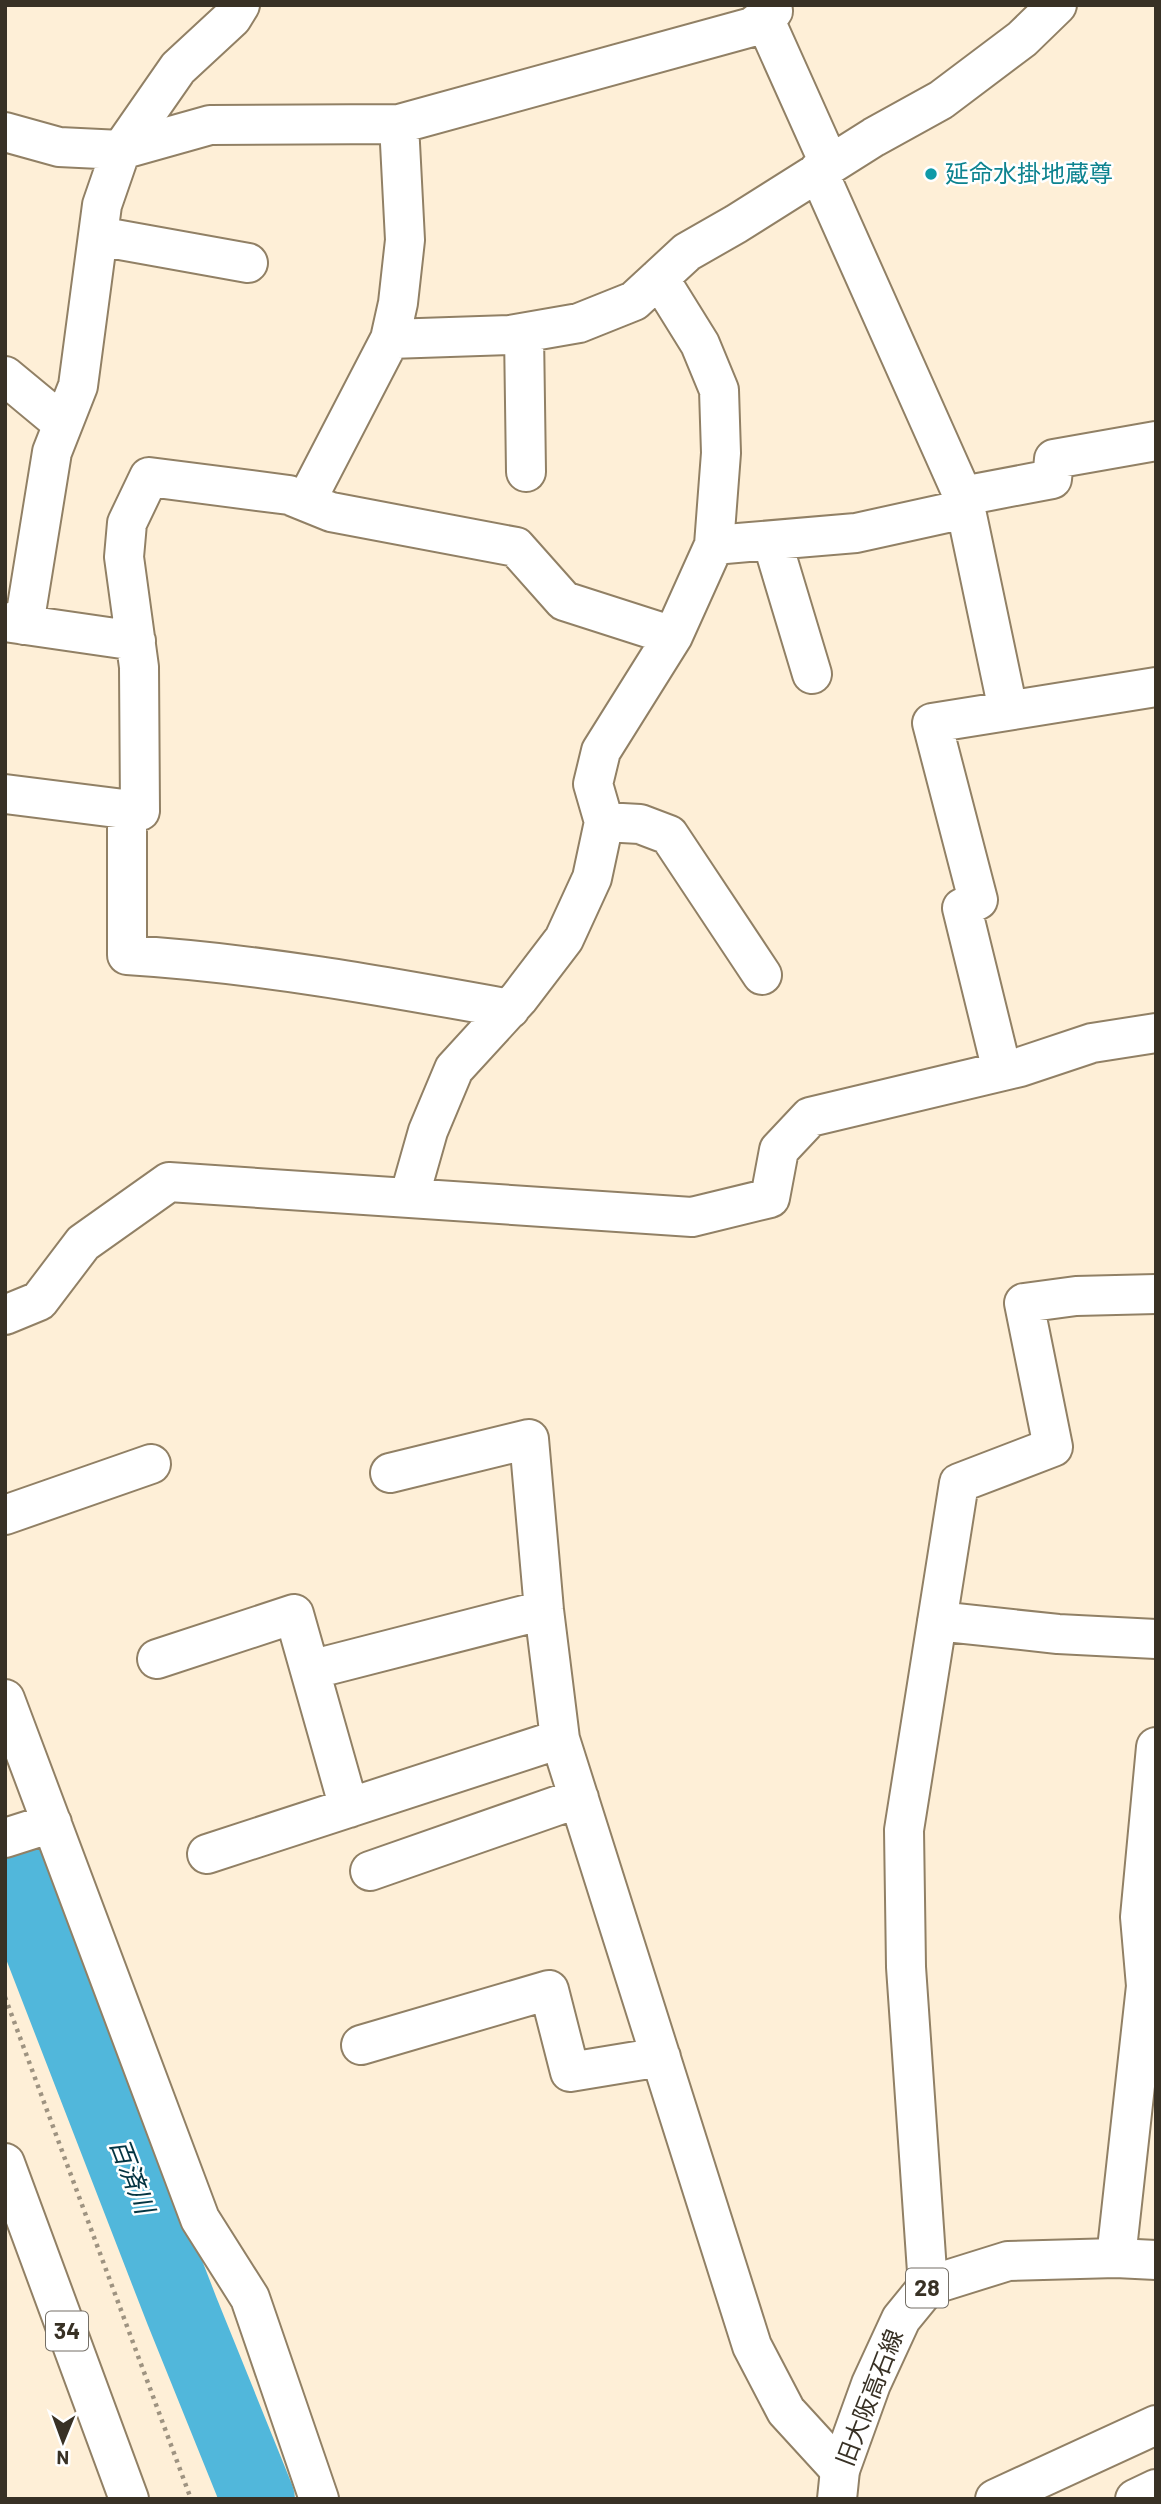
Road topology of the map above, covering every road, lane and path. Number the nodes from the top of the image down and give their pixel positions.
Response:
1 (240, 5) edge
2 (1057, 5) edge
3 (768, 11) edge
4 (399, 124) junction
5 (5, 132) edge
6 (121, 150) junction
7 (824, 167) junction
8 (98, 236) junction
9 (248, 263) dead end
10 (659, 278) junction
11 (523, 333) junction
12 (390, 339) junction
13 (5, 376) edge
14 (63, 424) junction
15 (1156, 441) edge
16 (526, 472) dead end
17 (306, 501) junction
18 (964, 502) junction
19 (772, 541) junction
20 (714, 545) junction
21 (15, 623) edge
22 (673, 636) junction
23 (136, 641) junction
24 (812, 674) dead end
25 (1156, 687) edge
26 (1008, 710) junction
27 (5, 794) edge
28 (127, 808) junction
29 (604, 822) junction
30 (762, 975) dead end
31 (510, 1009) junction
32 (1156, 1033) edge
33 (1002, 1071) junction
34 (409, 1198) junction
35 (1156, 1294) edge
36 (5, 1315) edge
37 (151, 1464) dead end
38 (390, 1473) dead end
39 (5, 1515) edge
40 (544, 1610) junction
41 (937, 1621) junction
42 (1156, 1639) edge
43 (157, 1659) dead end
44 (310, 1670) junction
45 (5, 1699) edge
46 (560, 1739) junction
47 (1156, 1747) edge
48 (579, 1798) junction
49 (349, 1808) junction
50 (31, 1829) edge
51 (206, 1854) dead end
52 (370, 1871) dead end
53 (5, 1997) edge
54 (361, 2045) dead end
55 (661, 2057) junction
56 (5, 2163) edge
57 (1116, 2258) junction
58 (1156, 2260) edge
59 (928, 2286) junction
60 (1156, 2425) edge
61 (839, 2485) edge
62 (1156, 2490) edge
63 (130, 2499) edge
64 (191, 2499) edge
65 (319, 2499) edge
66 (995, 2499) edge
67 (1135, 2499) edge

1 - 6 street
2 - 7 street
3 - 4 street
3 - 7 street
4 - 6 street
4 - 12 street
5 - 6 street
6 - 8 street
7 - 10 street
7 - 18 street
8 - 9 street
8 - 14 street
10 - 11 street
10 - 20 street
11 - 12 street
11 - 16 street
12 - 17 street
13 - 14 street
14 - 21 street
15 - 18 street
17 - 22 street
17 - 23 street
18 - 19 street
18 - 26 street
19 - 20 street
19 - 24 street
20 - 22 street
21 - 23 street
22 - 29 street
23 - 28 street
25 - 26 street
26 - 33 street
27 - 28 street
28 - 31 street
29 - 30 street
29 - 31 street
31 - 34 street
32 - 33 street
33 - 34 street
34 - 36 street
35 - 41 street
37 - 39 street
38 - 40 street
40 - 44 street
40 - 46 street
41 - 42 street
41 - 59 street
43 - 44 street
44 - 49 street
45 - 50 street
46 - 48 street
46 - 49 street
47 - 57 street
48 - 52 street
48 - 55 street
49 - 51 street
50 - 65 street
53 - 64 path
54 - 55 street
55 - 61 street
56 - 63 street, 34
57 - 58 street, 28
57 - 59 street, 28
59 - 61 street, 旧大阪高石線 / 28
60 - 66 street
62 - 67 street

